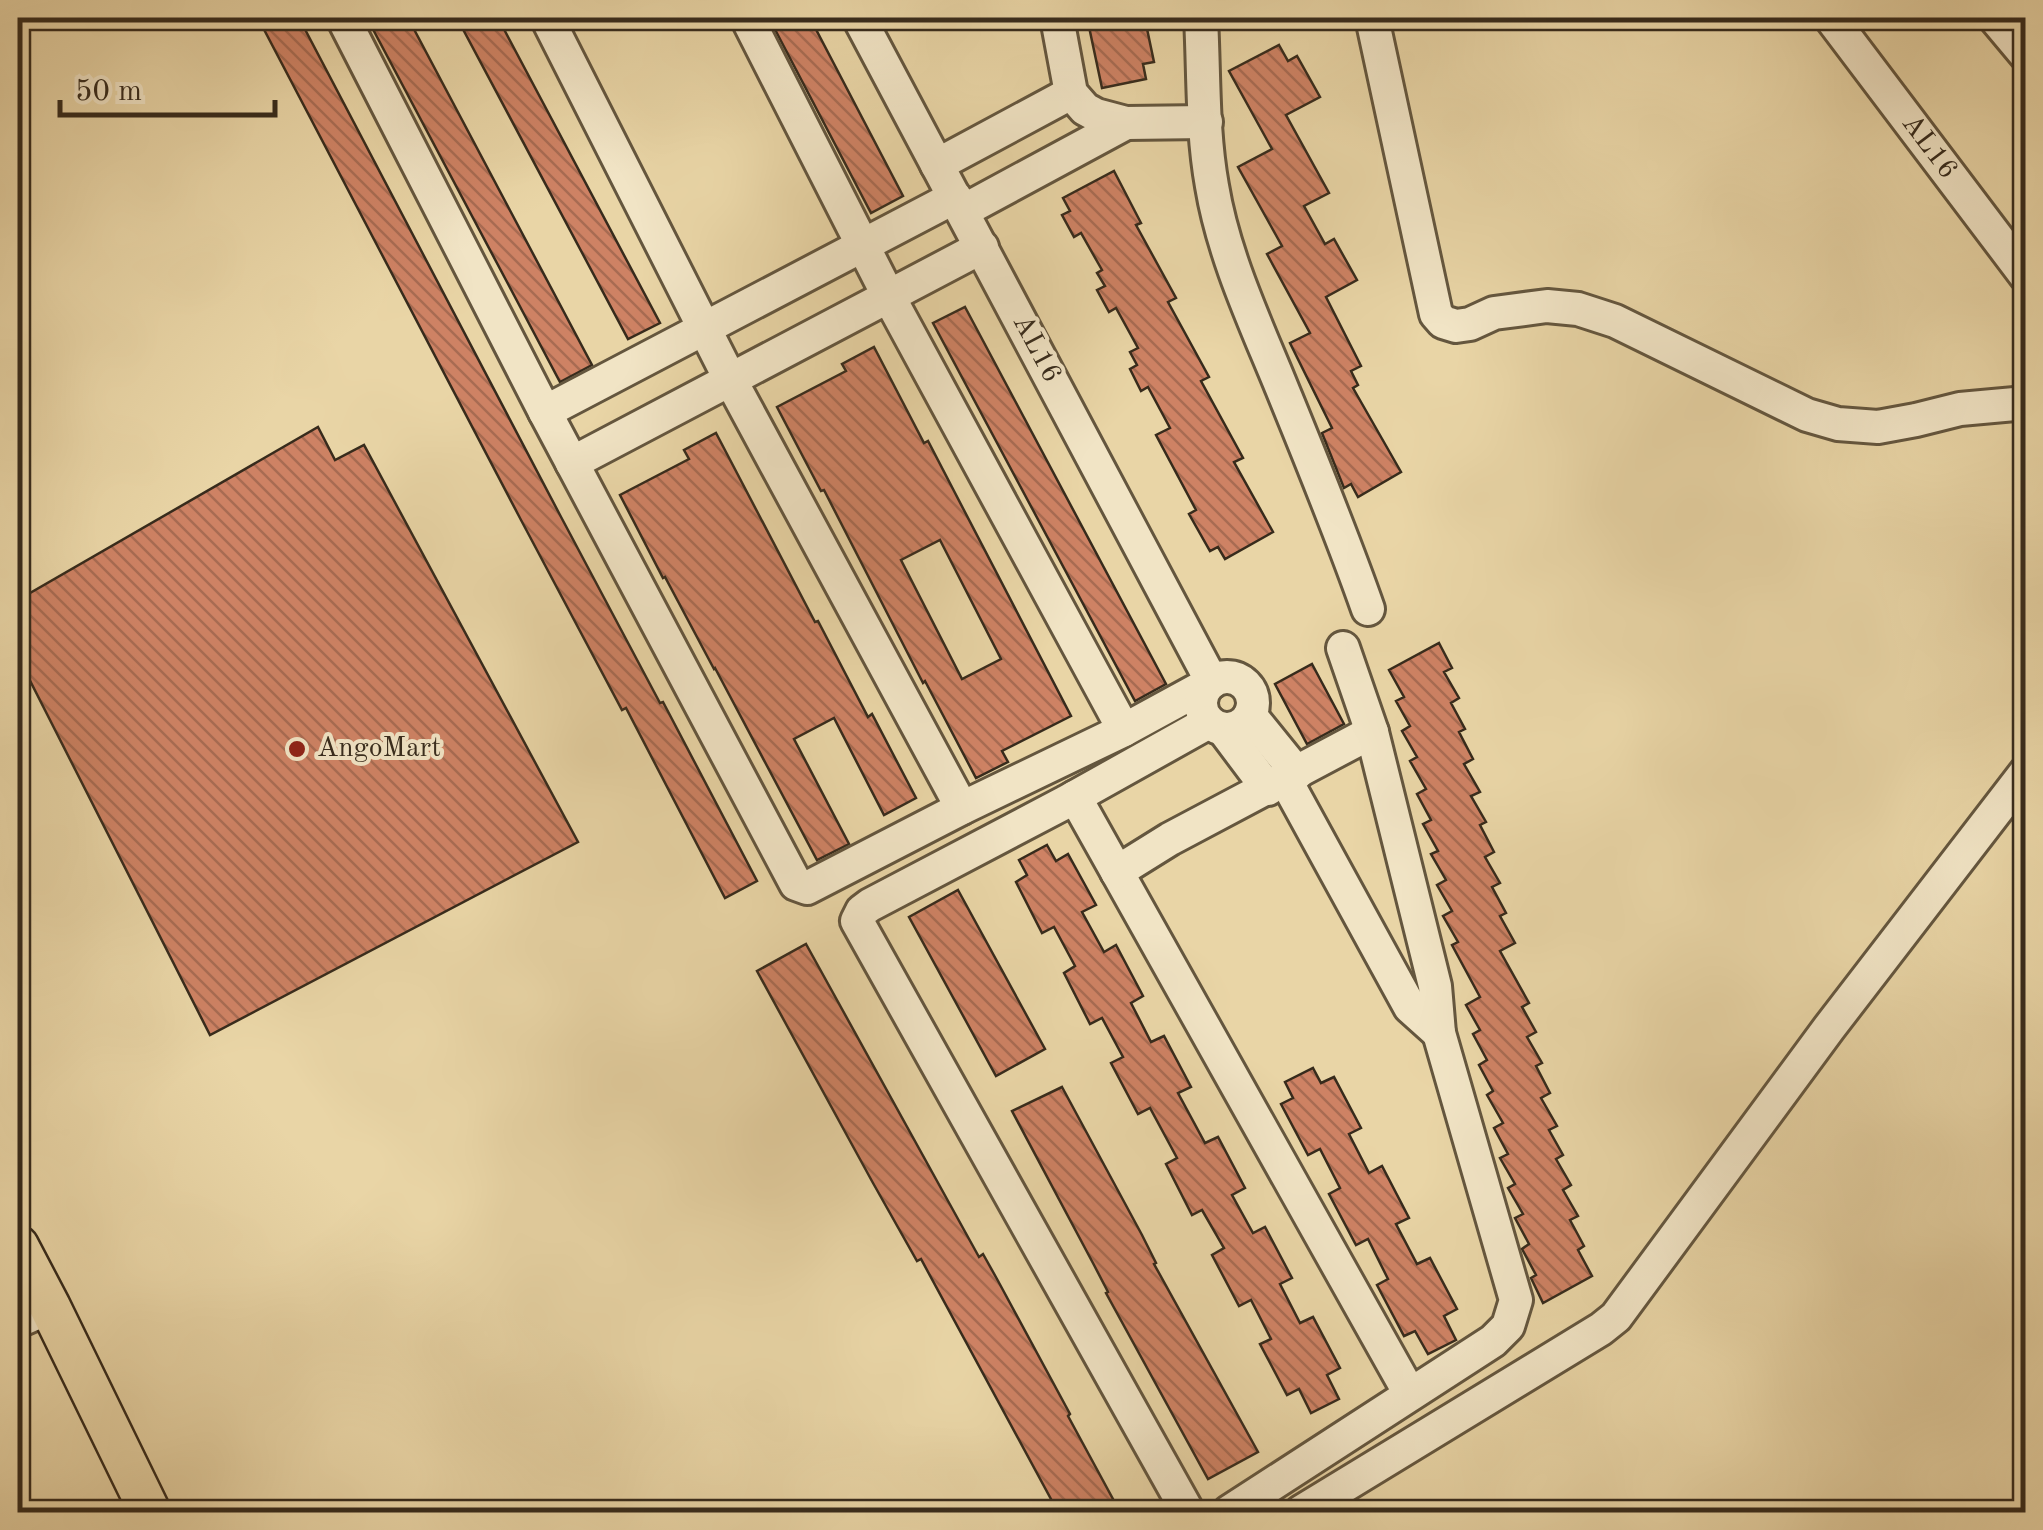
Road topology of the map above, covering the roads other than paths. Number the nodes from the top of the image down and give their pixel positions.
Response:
1 (343, 18) edge
2 (546, 18) edge
3 (747, 18) edge
4 (858, 18) edge
5 (1057, 18) edge
6 (1201, 18) edge
7 (1372, 18) edge
8 (1831, 18) edge
9 (1994, 18) edge
10 (2026, 55) edge
11 (1071, 93) junction
12 (1206, 122) junction
13 (1126, 123) junction
14 (938, 165) junction
15 (959, 204) junction
16 (863, 246) junction
17 (982, 247) junction
18 (2026, 276) edge
19 (890, 297) junction
20 (705, 330) junction
21 (732, 381) junction
22 (2026, 403) edge
23 (546, 412) junction
24 (572, 463) junction
25 (1368, 609) dead end
26 (1343, 648) dead end
27 (1212, 682) junction
28 (1227, 722) junction
29 (1124, 730) junction
30 (1372, 732) junction
31 (2026, 772) edge
32 (1283, 780) junction
33 (1075, 797) junction
34 (962, 808) junction
35 (1116, 872) junction
36 (1439, 1033) junction
37 (18, 1246) edge
38 (34, 1314) edge
39 (1410, 1394) junction
40 (150, 1512) edge
41 (1188, 1512) edge
42 (1228, 1512) edge
43 (1302, 1512) edge

1 - 23 street
2 - 20 street
3 - 16 street
4 - 14 street, AL16
5 - 11 street
6 - 12 street
7 - 22 street
8 - 18 street, AL16
9 - 10 street
11 - 13 street
11 - 14 street
12 - 13 street
12 - 25 street
13 - 15 street
14 - 15 street, AL16
15 - 16 street
15 - 17 street, AL16
16 - 19 street
16 - 20 street
17 - 19 street
17 - 27 street, AL16
19 - 21 street
19 - 29 street
20 - 21 street
20 - 23 street
21 - 24 street
21 - 34 street
23 - 24 street
24 - 34 street
26 - 30 street
27 - 28 street
27 - 28 street
27 - 29 street
28 - 32 street
28 - 33 street
29 - 34 street
30 - 32 street
30 - 36 street
31 - 43 street
32 - 35 street
32 - 36 street
33 - 35 street
33 - 41 street
35 - 39 street
36 - 39 street
37 - 38 main road
38 - 40 main road
39 - 42 street

